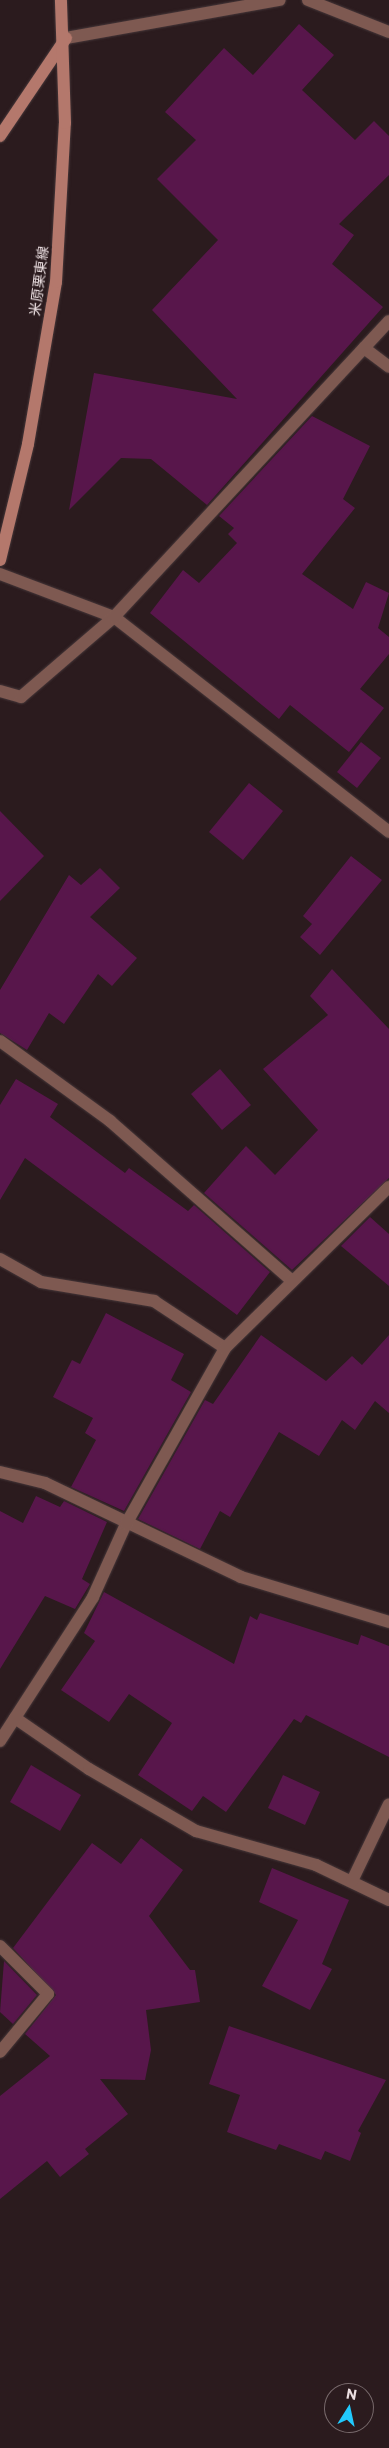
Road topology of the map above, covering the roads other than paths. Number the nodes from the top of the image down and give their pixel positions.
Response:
1 (61, 0) edge
2 (280, 0) edge
3 (308, 0) edge
4 (389, 32) edge
5 (66, 38) junction
6 (0, 136) edge
7 (389, 321) edge
8 (364, 348) junction
9 (389, 367) edge
10 (0, 560) edge
11 (0, 574) edge
12 (114, 617) junction
13 (0, 691) edge
14 (389, 832) edge
15 (0, 1041) edge
16 (389, 1187) edge
17 (0, 1259) edge
18 (291, 1280) junction
19 (225, 1348) junction
20 (0, 1472) edge
21 (126, 1524) junction
22 (389, 1622) edge
23 (15, 1718) junction
24 (0, 1741) edge
25 (389, 1804) edge
26 (352, 1881) junction
27 (389, 1900) edge
28 (0, 1946) edge
29 (0, 2052) edge

1 - 5 main road, 米原栗東線
2 - 5 street
3 - 4 street
5 - 6 main road
5 - 10 main road, 米原栗東線
7 - 8 street
8 - 9 street
8 - 12 street
11 - 12 street
12 - 13 street
12 - 14 street
15 - 18 street
16 - 18 street
17 - 19 street
18 - 19 street
19 - 21 street
20 - 21 street
21 - 22 street
21 - 23 street
23 - 24 street
23 - 26 street
25 - 26 street
26 - 27 street
28 - 29 street

